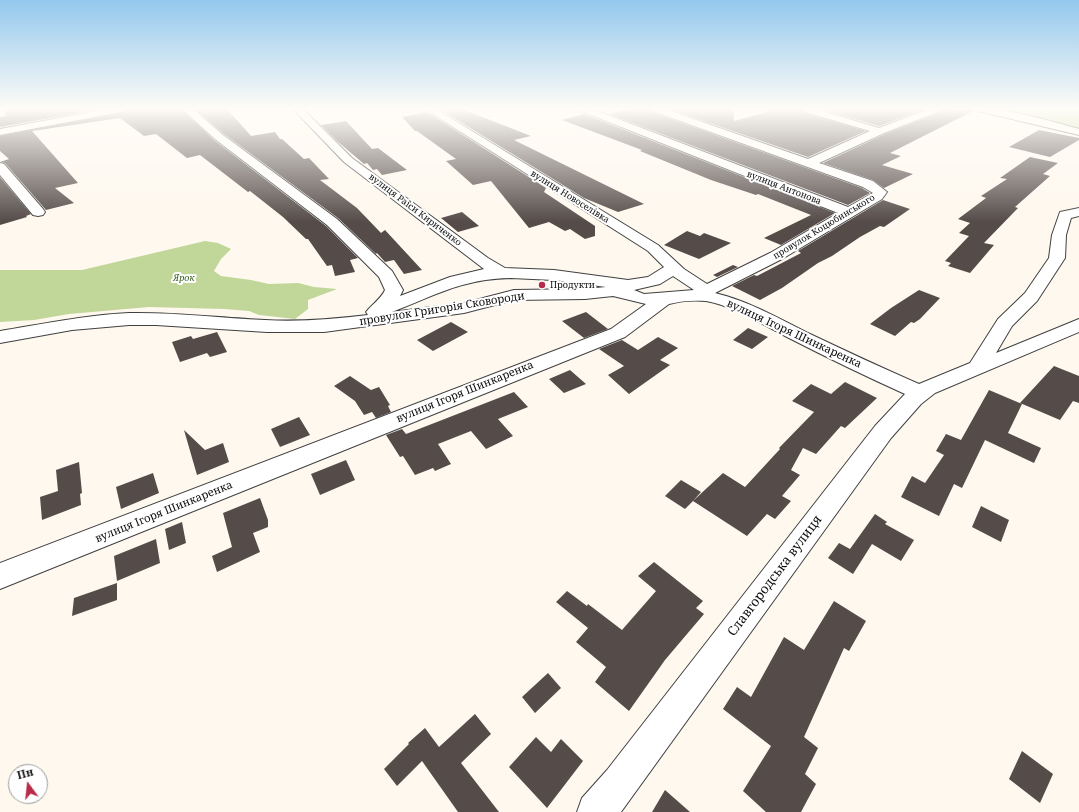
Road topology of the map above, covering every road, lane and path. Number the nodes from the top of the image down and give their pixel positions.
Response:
1 (232, 147) edge
2 (335, 147) edge
3 (491, 147) edge
4 (681, 147) edge
5 (763, 147) edge
6 (844, 147) edge
7 (808, 163) junction
8 (0, 166) edge
9 (38, 212) dead end
10 (1079, 212) edge
11 (850, 213) junction
12 (673, 268) junction
13 (508, 273) junction
14 (626, 285) junction
15 (600, 292) junction
16 (702, 293) junction
17 (514, 295) junction
18 (668, 297) junction
19 (375, 312) junction
20 (344, 324) junction
21 (1079, 325) edge
22 (0, 336) edge
23 (977, 368) junction
24 (921, 392) junction
25 (0, 576) edge
26 (596, 812) edge

1 - 19 street
2 - 13 street, вулиця Раїси Кириченко
3 - 12 street, вулиця Новоселівка
4 - 11 street, вулиця Антонова
5 - 7 street
6 - 7 street
7 - 11 street, провулок Коцюбинського
8 - 9 street
10 - 23 street
11 - 16 street, провулок Коцюбинського
12 - 14 street
12 - 16 street, вулиця Новоселівка
13 - 14 street
13 - 17 street
13 - 19 street
14 - 15 street
15 - 17 street, провулок Григорія Сковороди
15 - 18 street, провулок Григорія Сковороди
16 - 18 street, вулиця Ігоря Шинкаренка
16 - 24 street, вулиця Ігоря Шинкаренка
17 - 20 street, провулок Григорія Сковороди
18 - 25 street, вулиця Ігоря Шинкаренка
19 - 20 street
20 - 22 street, провулок Григорія Сковороди
21 - 23 street, Славгородська вулиця
23 - 24 street, Славгородська вулиця
24 - 26 street, Славгородська вулиця

